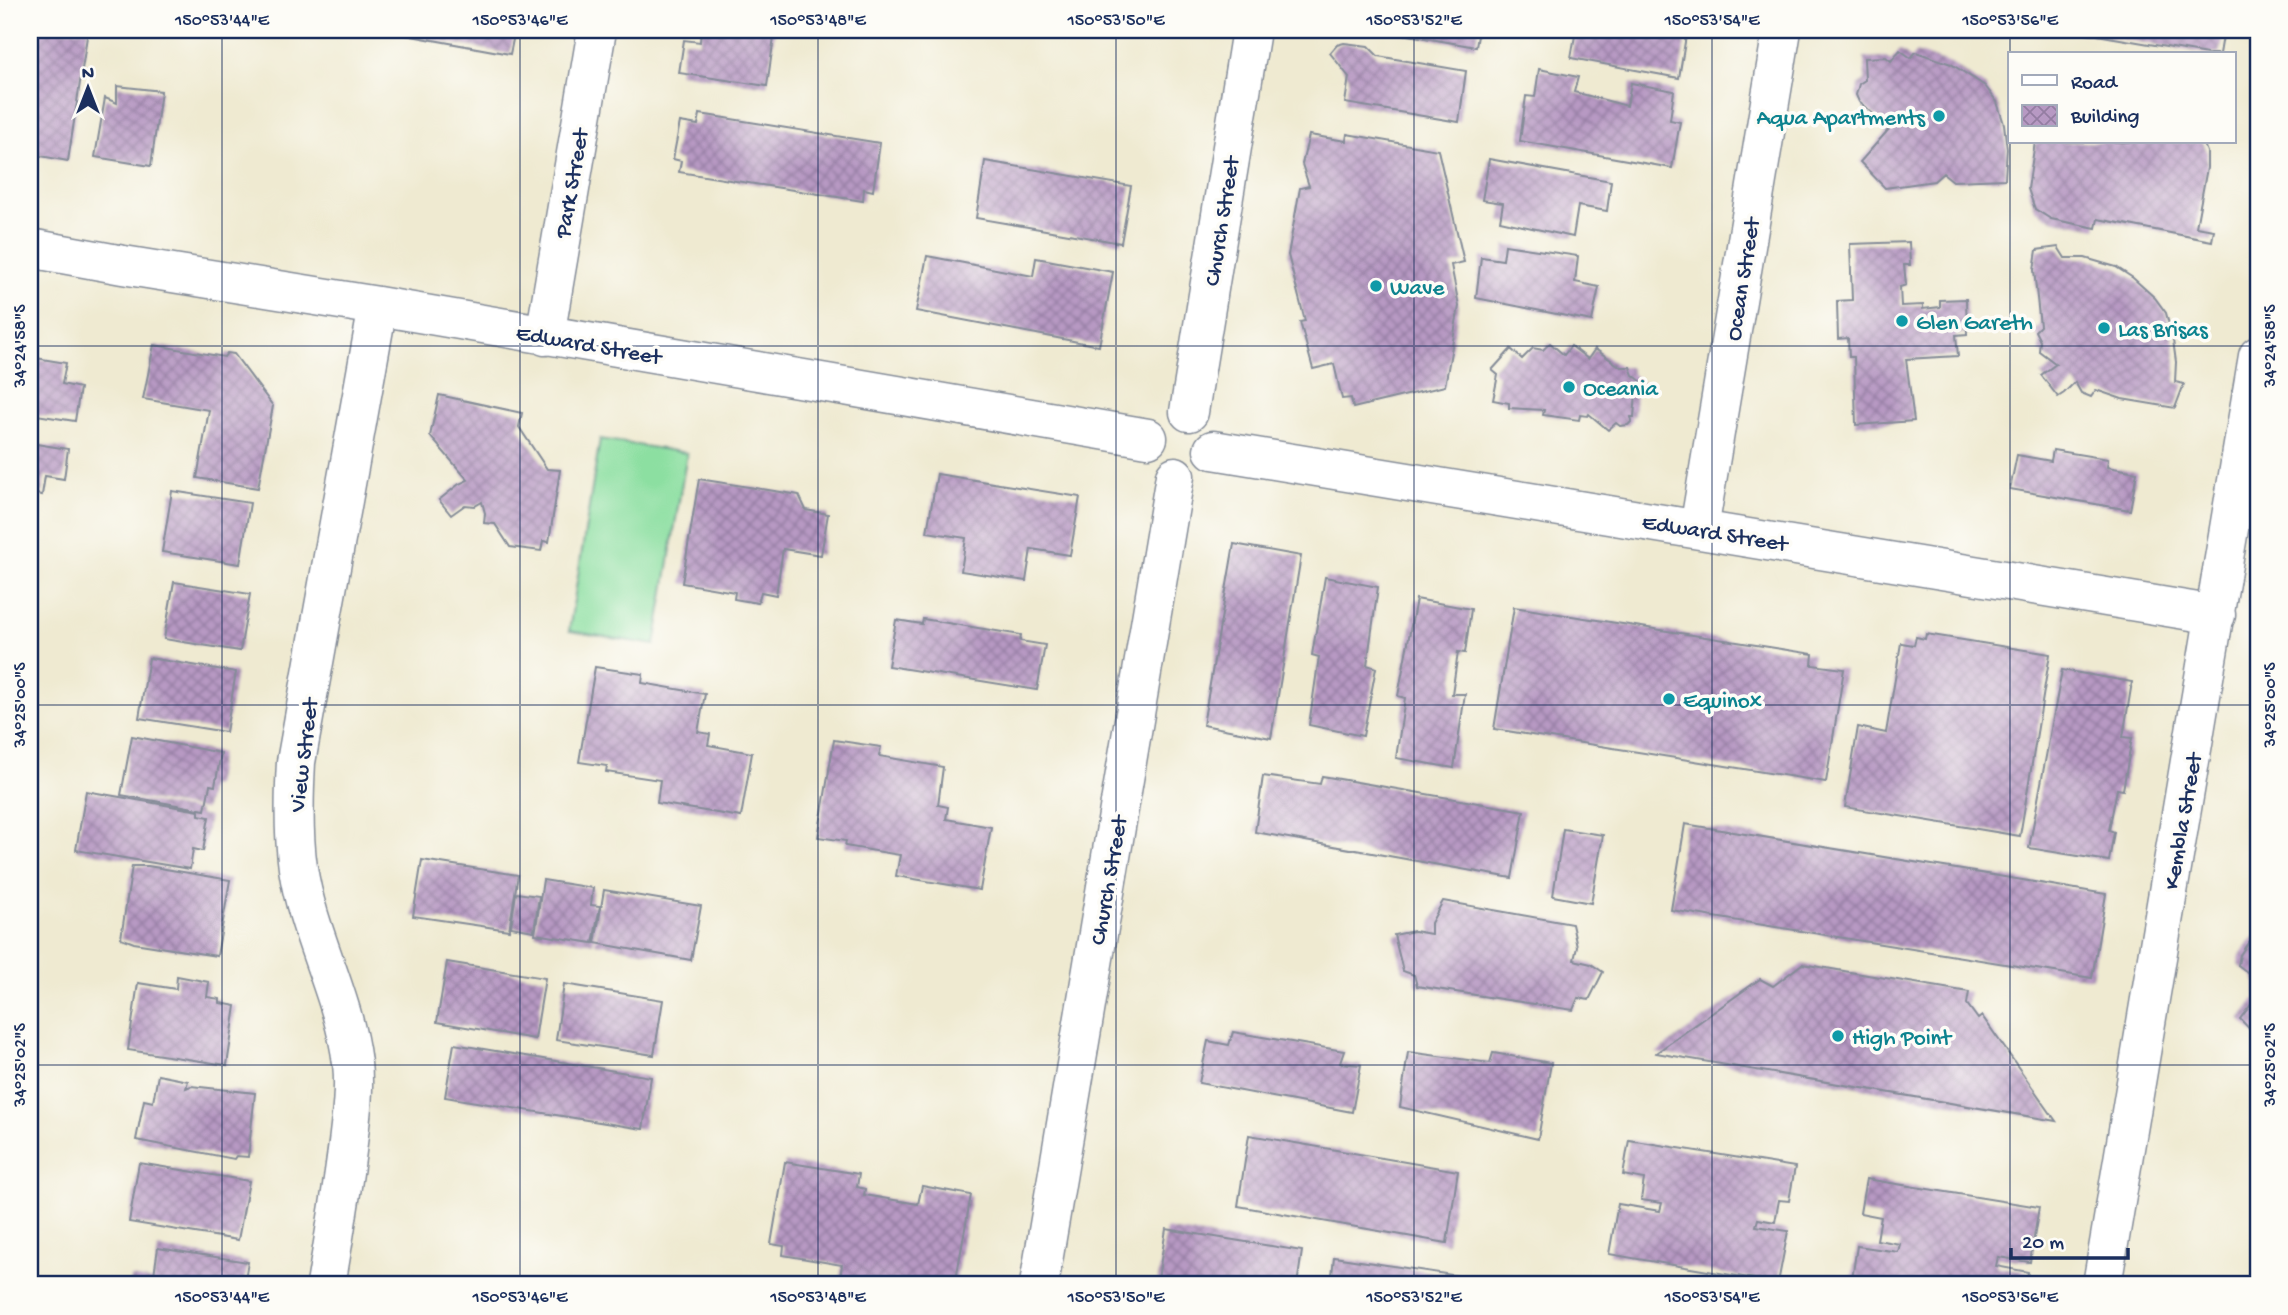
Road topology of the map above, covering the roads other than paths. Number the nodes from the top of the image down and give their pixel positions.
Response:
1 (597, 30) edge
2 (1251, 30) edge
3 (1782, 30) edge
4 (30, 248) edge
5 (378, 306) junction
6 (545, 336) junction
7 (2258, 356) edge
8 (1189, 412) junction
9 (1148, 438) junction
10 (1213, 450) junction
11 (1175, 476) junction
12 (1699, 529) junction
13 (2216, 615) junction
14 (326, 1285) edge
15 (1039, 1285) edge
16 (2102, 1285) edge

1 - 6 street, Park Street
2 - 8 street, Church Street
3 - 12 street, Ocean Street
4 - 5 street, Edward Street
5 - 6 street, Edward Street
5 - 14 street, View Street
6 - 9 street, Edward Street
7 - 13 street, Kembla Street
8 - 9 street
8 - 10 street
9 - 11 street
10 - 11 street
10 - 12 street, Edward Street
11 - 15 street, Church Street
12 - 13 street, Edward Street
13 - 16 street, Kembla Street

